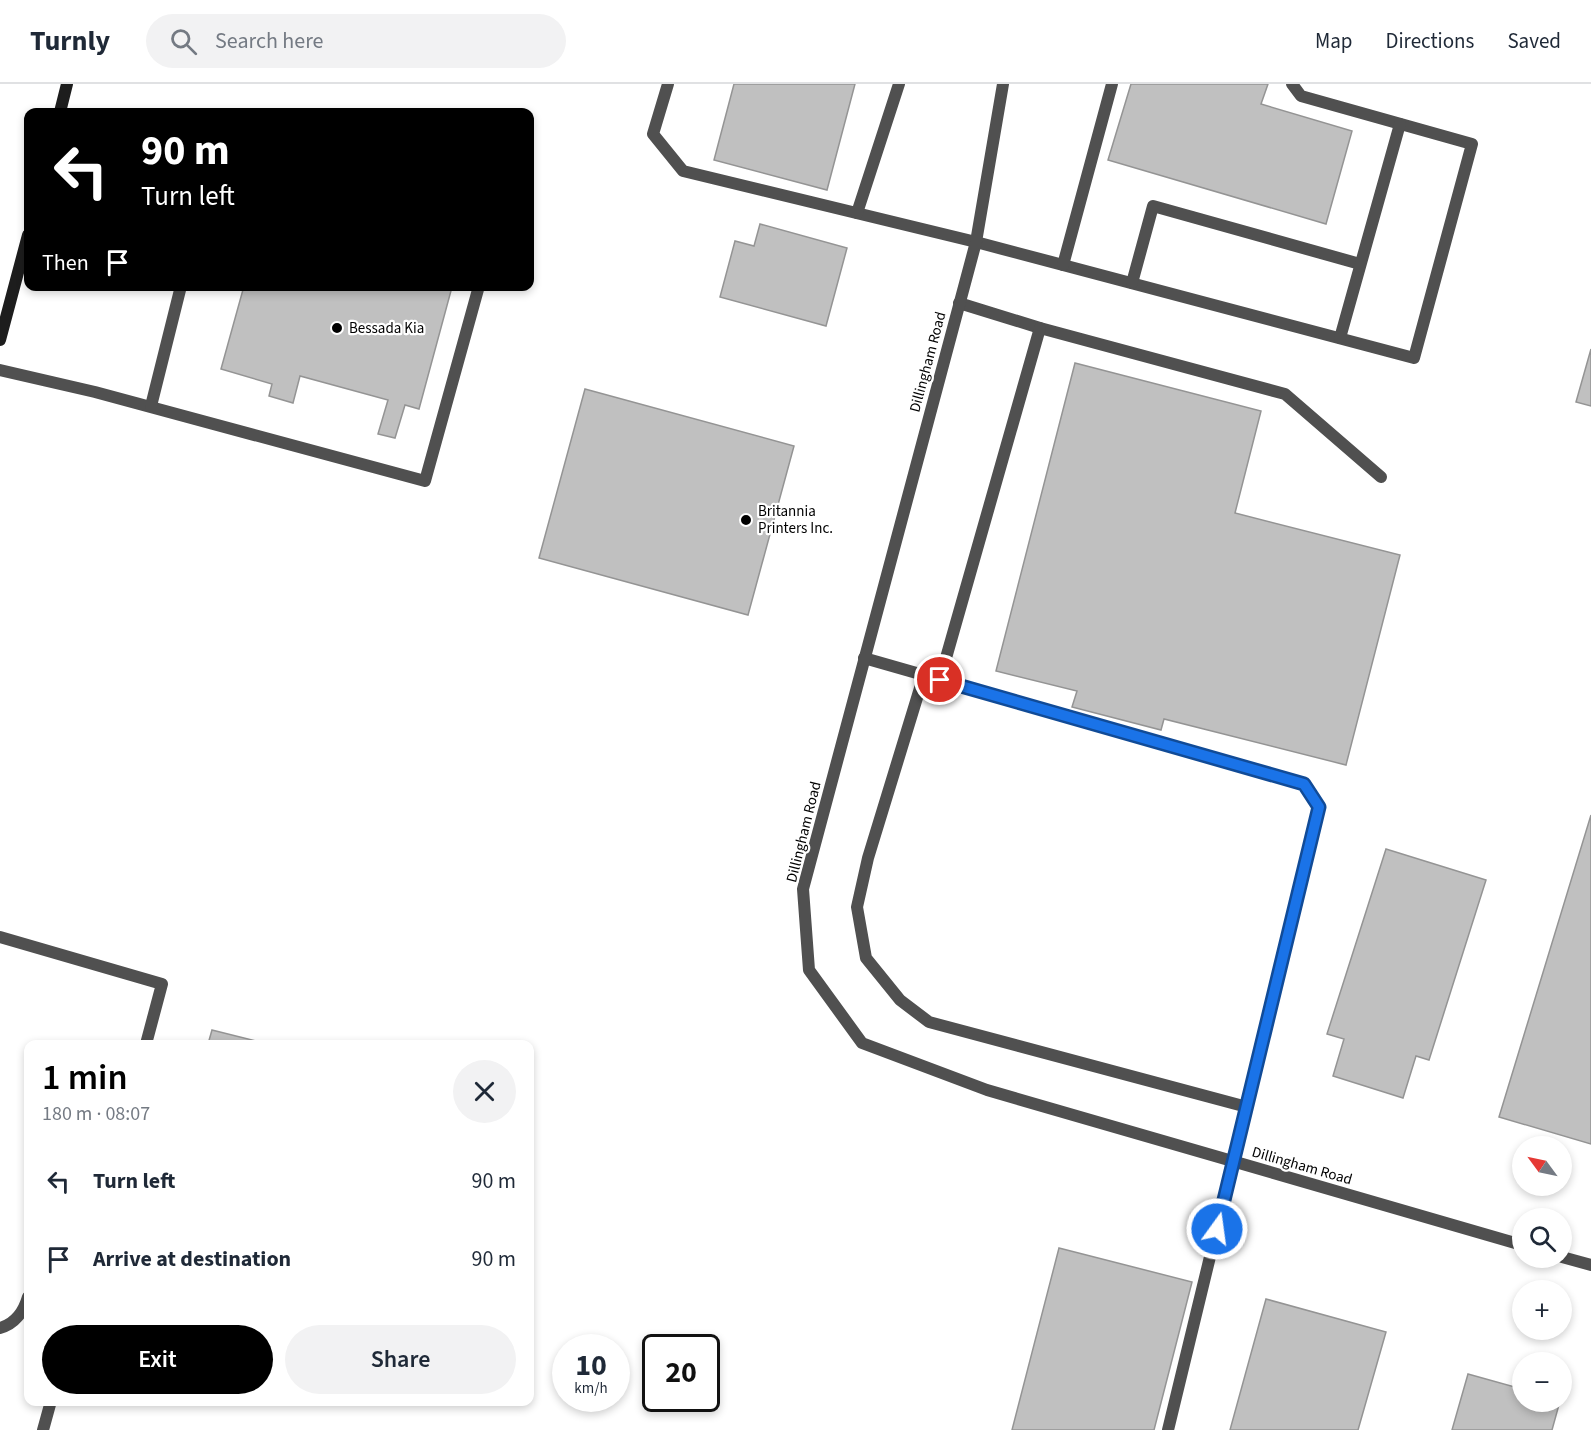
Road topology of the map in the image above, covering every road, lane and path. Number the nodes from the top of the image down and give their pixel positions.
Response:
1 (68, 84) edge
2 (668, 84) edge
3 (899, 84) edge
4 (1003, 84) edge
5 (1112, 84) edge
6 (1292, 84) edge
7 (61, 108) edge
8 (1400, 124) junction
9 (857, 213) junction
10 (975, 242) junction
11 (24, 250) edge
12 (1360, 264) junction
13 (1063, 265) junction
14 (1132, 283) junction
15 (180, 291) edge
16 (478, 291) edge
17 (959, 303) junction
18 (1040, 328) junction
19 (1340, 338) junction
20 (0, 340) edge
21 (0, 370) edge
22 (151, 406) junction
23 (1381, 477) dead end
24 (864, 658) junction
25 (924, 675) junction
26 (940, 680) junction
27 (0, 937) edge
28 (147, 1040) edge
29 (1247, 1107) junction
30 (1234, 1161) junction
31 (1512, 1242) edge
32 (1572, 1260) edge
33 (1591, 1265) edge
34 (24, 1310) edge
35 (0, 1328) edge
36 (50, 1406) edge
37 (43, 1430) edge
38 (1168, 1430) edge

1 - 7 main road
2 - 9 street
3 - 9 street
4 - 10 street, Dillingham Road
5 - 13 street
6 - 8 street
8 - 12 street
8 - 19 street
9 - 10 street
10 - 13 street
10 - 17 street, Dillingham Road
11 - 20 main road
12 - 14 street
12 - 19 street
13 - 14 street
14 - 19 street
15 - 22 street
16 - 22 street
17 - 18 street
17 - 24 street, Dillingham Road
18 - 23 street
18 - 26 street
21 - 22 street
24 - 25 street
24 - 30 street, Dillingham Road
25 - 26 street
25 - 29 street
26 - 29 street
27 - 28 street
29 - 30 street
30 - 31 street, Dillingham Road
30 - 38 street
32 - 33 street
34 - 35 street
36 - 37 street

